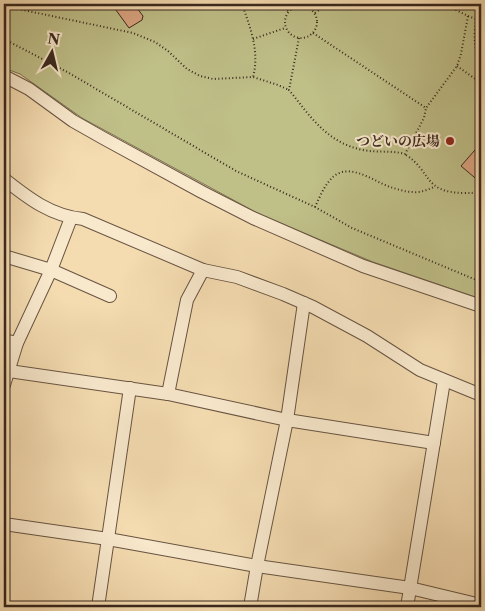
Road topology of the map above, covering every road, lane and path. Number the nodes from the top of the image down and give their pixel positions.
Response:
1 (242, 4) edge
2 (279, 4) edge
3 (327, 4) edge
4 (444, 4) edge
5 (481, 4) edge
6 (304, 5) edge
7 (4, 6) edge
8 (288, 11) junction
9 (315, 13) junction
10 (468, 16) junction
11 (476, 18) junction
12 (286, 28) junction
13 (313, 33) junction
14 (299, 38) junction
15 (4, 39) edge
16 (253, 39) junction
17 (481, 62) edge
18 (457, 66) junction
19 (4, 76) edge
20 (253, 77) junction
21 (481, 83) edge
22 (289, 90) junction
23 (426, 108) junction
24 (405, 154) junction
25 (4, 180) edge
26 (434, 187) junction
27 (481, 189) edge
28 (476, 193) junction
29 (481, 200) edge
30 (314, 207) junction
31 (71, 218) junction
32 (4, 256) edge
33 (50, 270) junction
34 (203, 270) junction
35 (481, 282) edge
36 (110, 296) dead end
37 (304, 303) junction
38 (481, 306) edge
39 (4, 340) edge
40 (18, 343) junction
41 (9, 371) junction
42 (444, 381) junction
43 (4, 385) edge
44 (130, 388) junction
45 (168, 394) junction
46 (481, 396) edge
47 (287, 420) junction
48 (434, 443) junction
49 (4, 524) edge
50 (108, 539) junction
51 (257, 566) junction
52 (410, 588) junction
53 (481, 605) edge
54 (98, 607) edge
55 (250, 607) edge
56 (407, 607) edge

1 - 16 path
2 - 8 path
3 - 9 path
4 - 10 path
5 - 11 path
6 - 8 path
6 - 9 path
7 - 20 path
8 - 12 path
9 - 13 path
10 - 11 path
10 - 18 path
11 - 17 path
12 - 14 path
12 - 16 path
13 - 14 path
13 - 23 path
14 - 22 path
15 - 30 path
16 - 20 path
18 - 21 path
18 - 23 path
19 - 38 street
20 - 22 path
22 - 24 path
23 - 24 path
24 - 26 path
25 - 31 street
26 - 28 path
26 - 30 path
27 - 28 path
28 - 29 path
30 - 35 path
31 - 33 street
31 - 34 street
32 - 33 street
33 - 36 street
33 - 40 street
34 - 37 street
34 - 45 street
37 - 42 street
37 - 47 street
39 - 40 street
40 - 41 street
41 - 43 street
41 - 44 street
42 - 46 street
42 - 48 street
44 - 45 street
44 - 50 street
45 - 47 street
47 - 48 street
47 - 51 street
48 - 52 street
49 - 50 street
50 - 51 street
50 - 54 street
51 - 52 street
51 - 55 street
52 - 53 street
52 - 56 street

